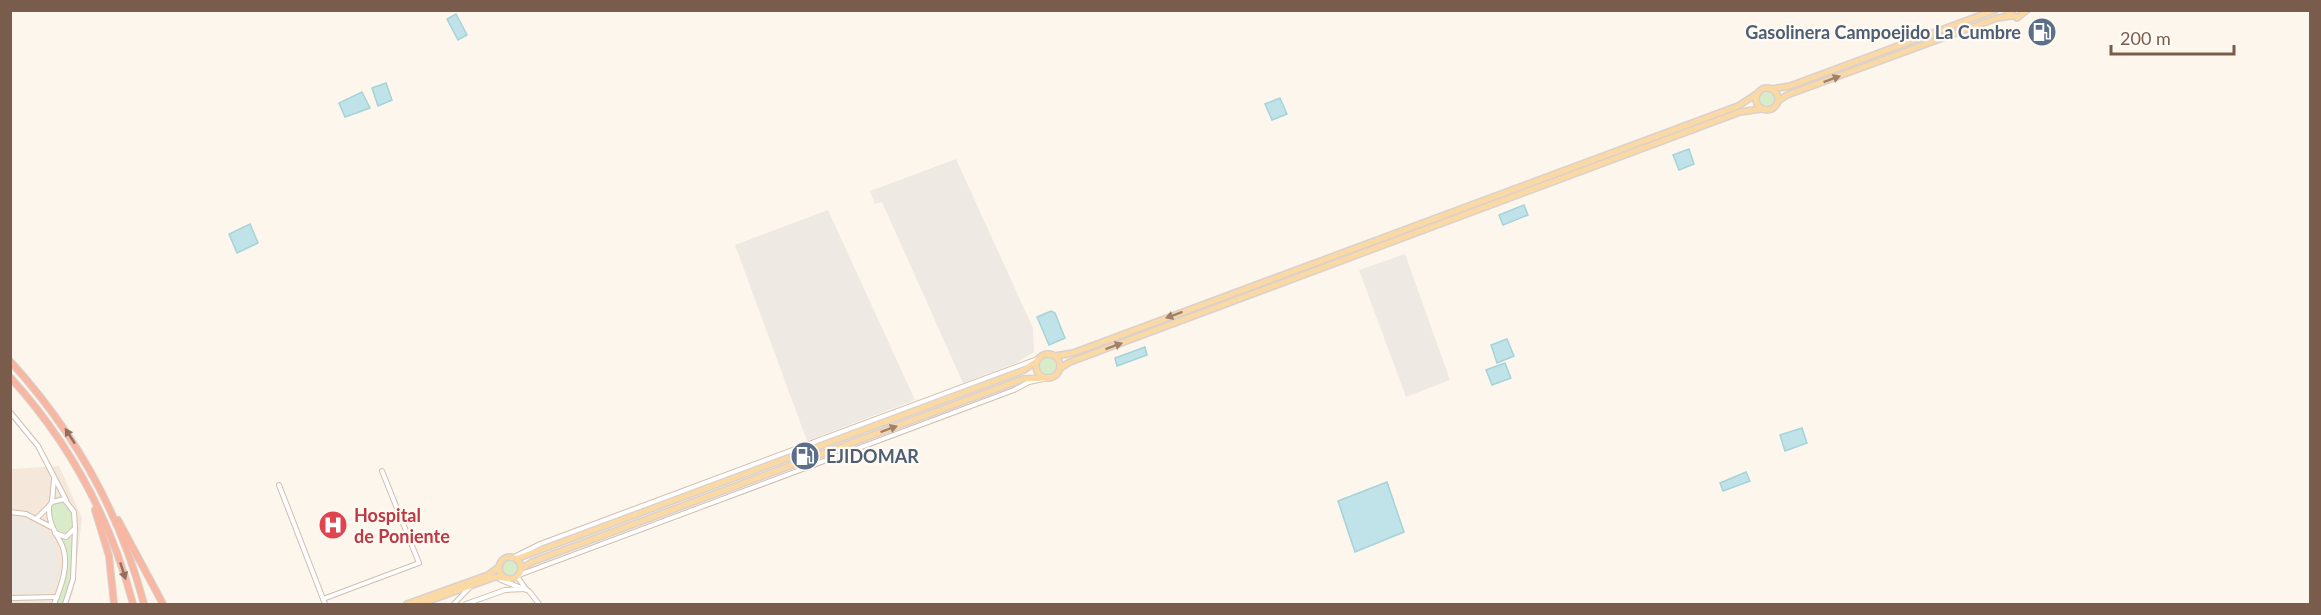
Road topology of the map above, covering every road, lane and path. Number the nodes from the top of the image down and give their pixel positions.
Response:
1 (1995, 10) edge
2 (2007, 10) edge
3 (2027, 10) edge
4 (2011, 16) junction
5 (1772, 89) junction
6 (1758, 93) junction
7 (1778, 101) junction
8 (1761, 109) junction
9 (1055, 356) junction
10 (1039, 359) junction
11 (10, 361) edge
12 (1060, 368) junction
13 (10, 377) edge
14 (1049, 378) junction
15 (11, 413) edge
16 (86, 463) junction
17 (77, 468) junction
18 (382, 471) dead end
19 (54, 476) junction
20 (279, 485) dead end
21 (52, 502) junction
22 (67, 502) junction
23 (49, 506) junction
24 (10, 512) edge
25 (37, 518) junction
26 (51, 527) junction
27 (75, 528) junction
28 (55, 533) junction
29 (514, 559) junction
30 (499, 567) junction
31 (514, 577) junction
32 (489, 580) junction
33 (471, 586) junction
34 (526, 588) junction
35 (57, 597) junction
36 (10, 598) edge
37 (322, 599) junction
38 (54, 604) edge
39 (65, 604) edge
40 (114, 604) edge
41 (133, 604) edge
42 (144, 604) edge
43 (163, 604) edge
44 (325, 604) edge
45 (407, 604) edge
46 (420, 604) edge
47 (454, 604) edge
48 (466, 604) edge
49 (539, 604) edge

1 - 5 main road
2 - 4 main road
3 - 4 main road
7 -> 4 main road
5 - 6 main road
5 - 7 main road
6 - 8 main road
6 -> 9 main road
7 - 8 main road
12 -> 8 main road
9 - 10 main road
9 - 12 main road
10 - 14 main road
10 - 29 main road
16 -> 11 highway
12 - 14 main road
13 - 17 highway
31 -> 14 main road
15 - 19 street
16 - 42 highway
16 - 43 highway
17 - 40 highway
17 -> 41 highway
18 - 37 street
19 - 21 street
19 - 22 street
20 - 37 street
21 - 22 street
21 - 23 street
22 - 27 street
23 - 25 street
23 - 26 street
24 - 25 street
25 - 26 street
26 - 28 street
27 - 28 street
27 - 39 street
28 - 35 street
29 - 30 main road
29 - 31 main road
30 - 31 main road
30 - 45 main road
31 - 32 main road
31 - 32 street
31 - 34 street
31 - 34 street
32 - 33 main road
33 - 46 main road
33 - 47 street
34 - 48 street
34 - 49 street
35 - 36 street
35 - 38 street
37 - 44 street

